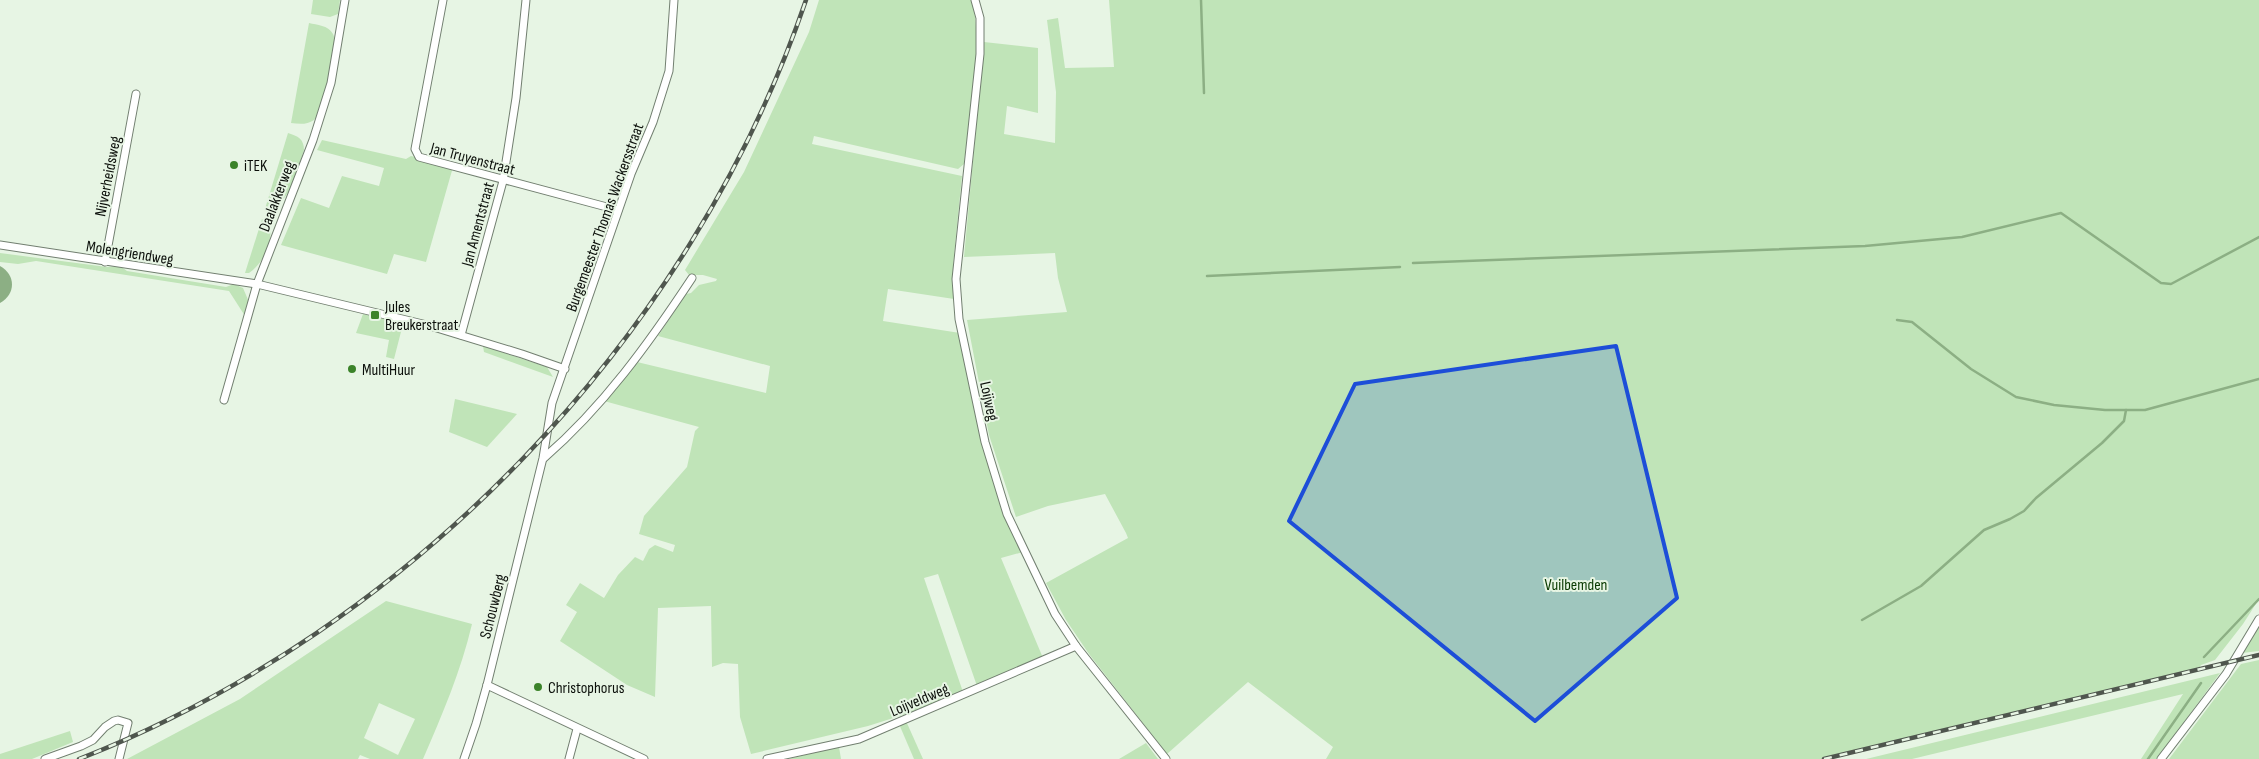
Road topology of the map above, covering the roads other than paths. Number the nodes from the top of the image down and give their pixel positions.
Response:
1 (345, 0) edge
2 (443, 0) edge
3 (526, 0) edge
4 (674, 0) edge
5 (975, 0) edge
6 (136, 94) dead end
7 (503, 181) junction
8 (618, 210) junction
9 (0, 245) edge
10 (105, 262) junction
11 (692, 278) dead end
12 (257, 284) junction
13 (460, 335) junction
14 (565, 369) junction
15 (224, 400) dead end
16 (547, 440) joint
17 (543, 458) junction
18 (2259, 619) edge
19 (1076, 646) junction
20 (487, 685) junction
21 (577, 728) junction
22 (44, 759) edge
23 (119, 759) edge
24 (464, 759) edge
25 (569, 759) edge
26 (644, 759) edge
27 (767, 759) edge
28 (1166, 759) edge
29 (2161, 759) edge

1 - 12 street, Daalakkerweg
2 - 7 street, Jan Truyenstraat
3 - 7 street, Jan Amentstraat
4 - 8 street, Burgemeester Thomas Wackersstraat
5 - 19 street, Loijweg
6 - 10 street, Nijverheidsweg
7 - 8 street, Jan Truyenstraat
7 - 13 street, Jan Amentstraat
8 - 14 street, Burgemeester Thomas Wackersstraat
9 - 10 street, Molengriendweg
10 - 12 street, Molengriendweg
11 - 17 street
12 - 13 street, Molengriendweg
12 - 15 street, Daalakkerweg
13 - 14 street, Molengriendweg
14 - 16 street, Burgemeester Thomas Wackersstraat
16 - 17 street, Schouwberg
17 - 20 street, Schouwberg
18 - 29 street
19 - 27 street, Loijveldweg
19 - 28 street, Loijweg
20 - 21 street
20 - 24 street, Schouwberg
21 - 25 street
21 - 26 street
22 - 23 street

